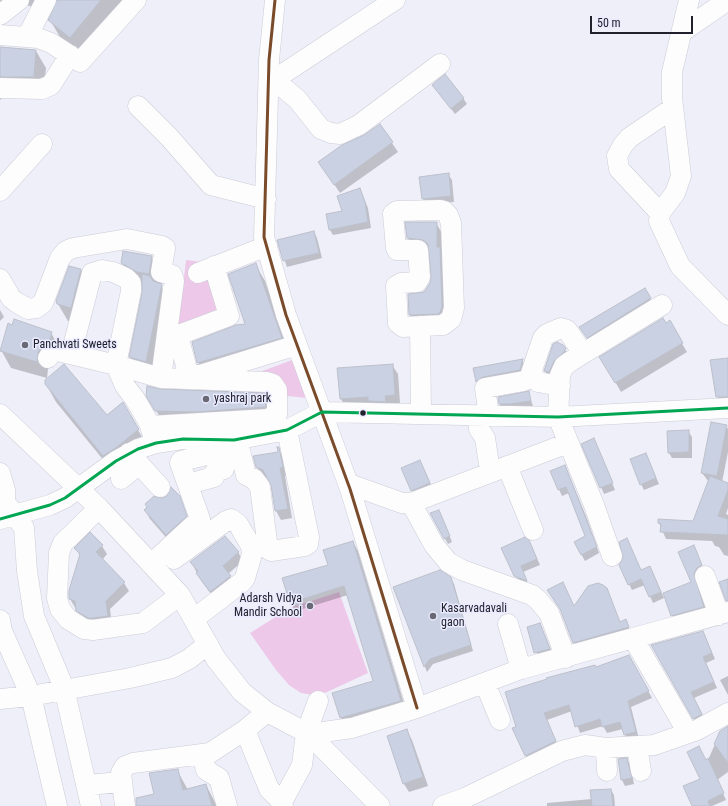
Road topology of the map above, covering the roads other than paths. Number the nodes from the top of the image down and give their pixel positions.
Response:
1 (19, 0) edge
2 (46, 0) edge
3 (136, 0) edge
4 (275, 0) edge
5 (395, 0) edge
6 (689, 0) edge
7 (728, 0) edge
8 (0, 15) edge
9 (682, 31) junction
10 (0, 36) edge
11 (27, 37) junction
12 (70, 55) junction
13 (440, 64) dead end
14 (271, 81) junction
15 (0, 88) edge
16 (138, 106) dead end
17 (673, 108) junction
18 (42, 144) dead end
19 (0, 191) edge
20 (266, 199) junction
21 (660, 213) junction
22 (118, 241) junction
23 (267, 246) junction
24 (113, 272) junction
25 (0, 278) edge
26 (662, 305) dead end
27 (728, 315) edge
28 (420, 326) junction
29 (297, 345) junction
30 (583, 353) junction
31 (71, 354) junction
32 (407, 355) dead end
33 (48, 358) dead end
34 (116, 365) junction
35 (161, 378) junction
36 (524, 381) dead end
37 (560, 386) junction
38 (728, 408) edge
39 (322, 412) junction
40 (0, 414) edge
41 (416, 414) junction
42 (483, 415) junction
43 (558, 417) junction
44 (282, 430) junction
45 (153, 435) junction
46 (568, 443) junction
47 (238, 445) junction
48 (134, 458) junction
49 (498, 465) junction
50 (121, 479) dead end
51 (188, 484) dead end
52 (349, 484) junction
53 (78, 488) junction
54 (160, 488) dead end
55 (4, 501) edge
56 (411, 503) junction
57 (99, 508) junction
58 (533, 530) dead end
59 (612, 556) dead end
60 (155, 567) junction
61 (705, 576) dead end
62 (180, 595) junction
63 (60, 609) junction
64 (723, 614) edge
65 (34, 616) junction
66 (194, 619) junction
67 (0, 620) edge
68 (508, 624) dead end
69 (633, 638) junction
70 (208, 644) junction
71 (566, 658) junction
72 (521, 669) junction
73 (485, 683) junction
74 (64, 688) junction
75 (31, 696) junction
76 (0, 699) edge
77 (318, 701) dead end
78 (416, 708) junction
79 (267, 712) junction
80 (728, 713) edge
81 (500, 720) dead end
82 (245, 730) junction
83 (688, 733) junction
84 (309, 734) junction
85 (637, 747) junction
86 (606, 748) junction
87 (202, 754) junction
88 (607, 771) dead end
89 (641, 771) dead end
90 (121, 782) junction
91 (89, 796) edge
92 (57, 804) edge
93 (283, 804) edge
94 (125, 806) edge
95 (227, 806) edge
96 (380, 806) edge
97 (443, 806) edge

1 - 8 street
2 - 11 street
3 - 12 street
4 - 14 street
5 - 14 street
6 - 9 street
7 - 9 street
9 - 17 street
10 - 11 street
11 - 12 street
12 - 15 street
13 - 14 street
14 - 20 street
16 - 20 street
17 - 21 street
17 - 21 street
18 - 19 street
20 - 23 street
21 - 27 street
22 - 24 street
22 - 25 street
22 - 35 street
23 - 29 street
23 - 29 street
24 - 31 street
24 - 34 street
26 - 30 street
28 - 28 street
28 - 41 street
29 - 39 street
30 - 37 street
30 - 37 street
31 - 33 street
31 - 34 street
32 - 41 street
34 - 35 street
34 - 45 street
35 - 44 street
36 - 42 street
37 - 43 street
38 - 43 street
39 - 41 street
39 - 44 street
39 - 52 street
40 - 53 street
41 - 42 street
42 - 43 street
42 - 49 street
43 - 46 street
44 - 45 street
44 - 47 street
44 - 47 street
45 - 47 street
45 - 48 street
46 - 49 street
46 - 59 street
48 - 50 street
48 - 53 street
48 - 54 street
49 - 56 street
49 - 58 street
51 - 60 street
52 - 56 street
52 - 78 street
53 - 55 street
53 - 57 street
55 - 65 street
56 - 71 street
57 - 60 street
57 - 63 street
60 - 62 street
60 - 66 street
61 - 64 street
62 - 63 street
62 - 66 street
63 - 65 street
64 - 69 street
65 - 74 street
66 - 70 street
67 - 75 street
68 - 72 street
69 - 71 street
69 - 83 street
70 - 74 street
70 - 79 street
71 - 72 street
72 - 73 street
73 - 78 street
73 - 81 street
74 - 75 street
74 - 91 street
75 - 76 street
75 - 92 street
77 - 84 street
78 - 84 street
79 - 82 street
79 - 84 street
80 - 83 street
82 - 87 street
82 - 93 street
83 - 85 street
84 - 93 street
84 - 96 street
85 - 86 street
85 - 89 street
86 - 88 street
86 - 97 street
87 - 90 street
87 - 95 street
90 - 91 street
90 - 94 street
91 - 92 street

